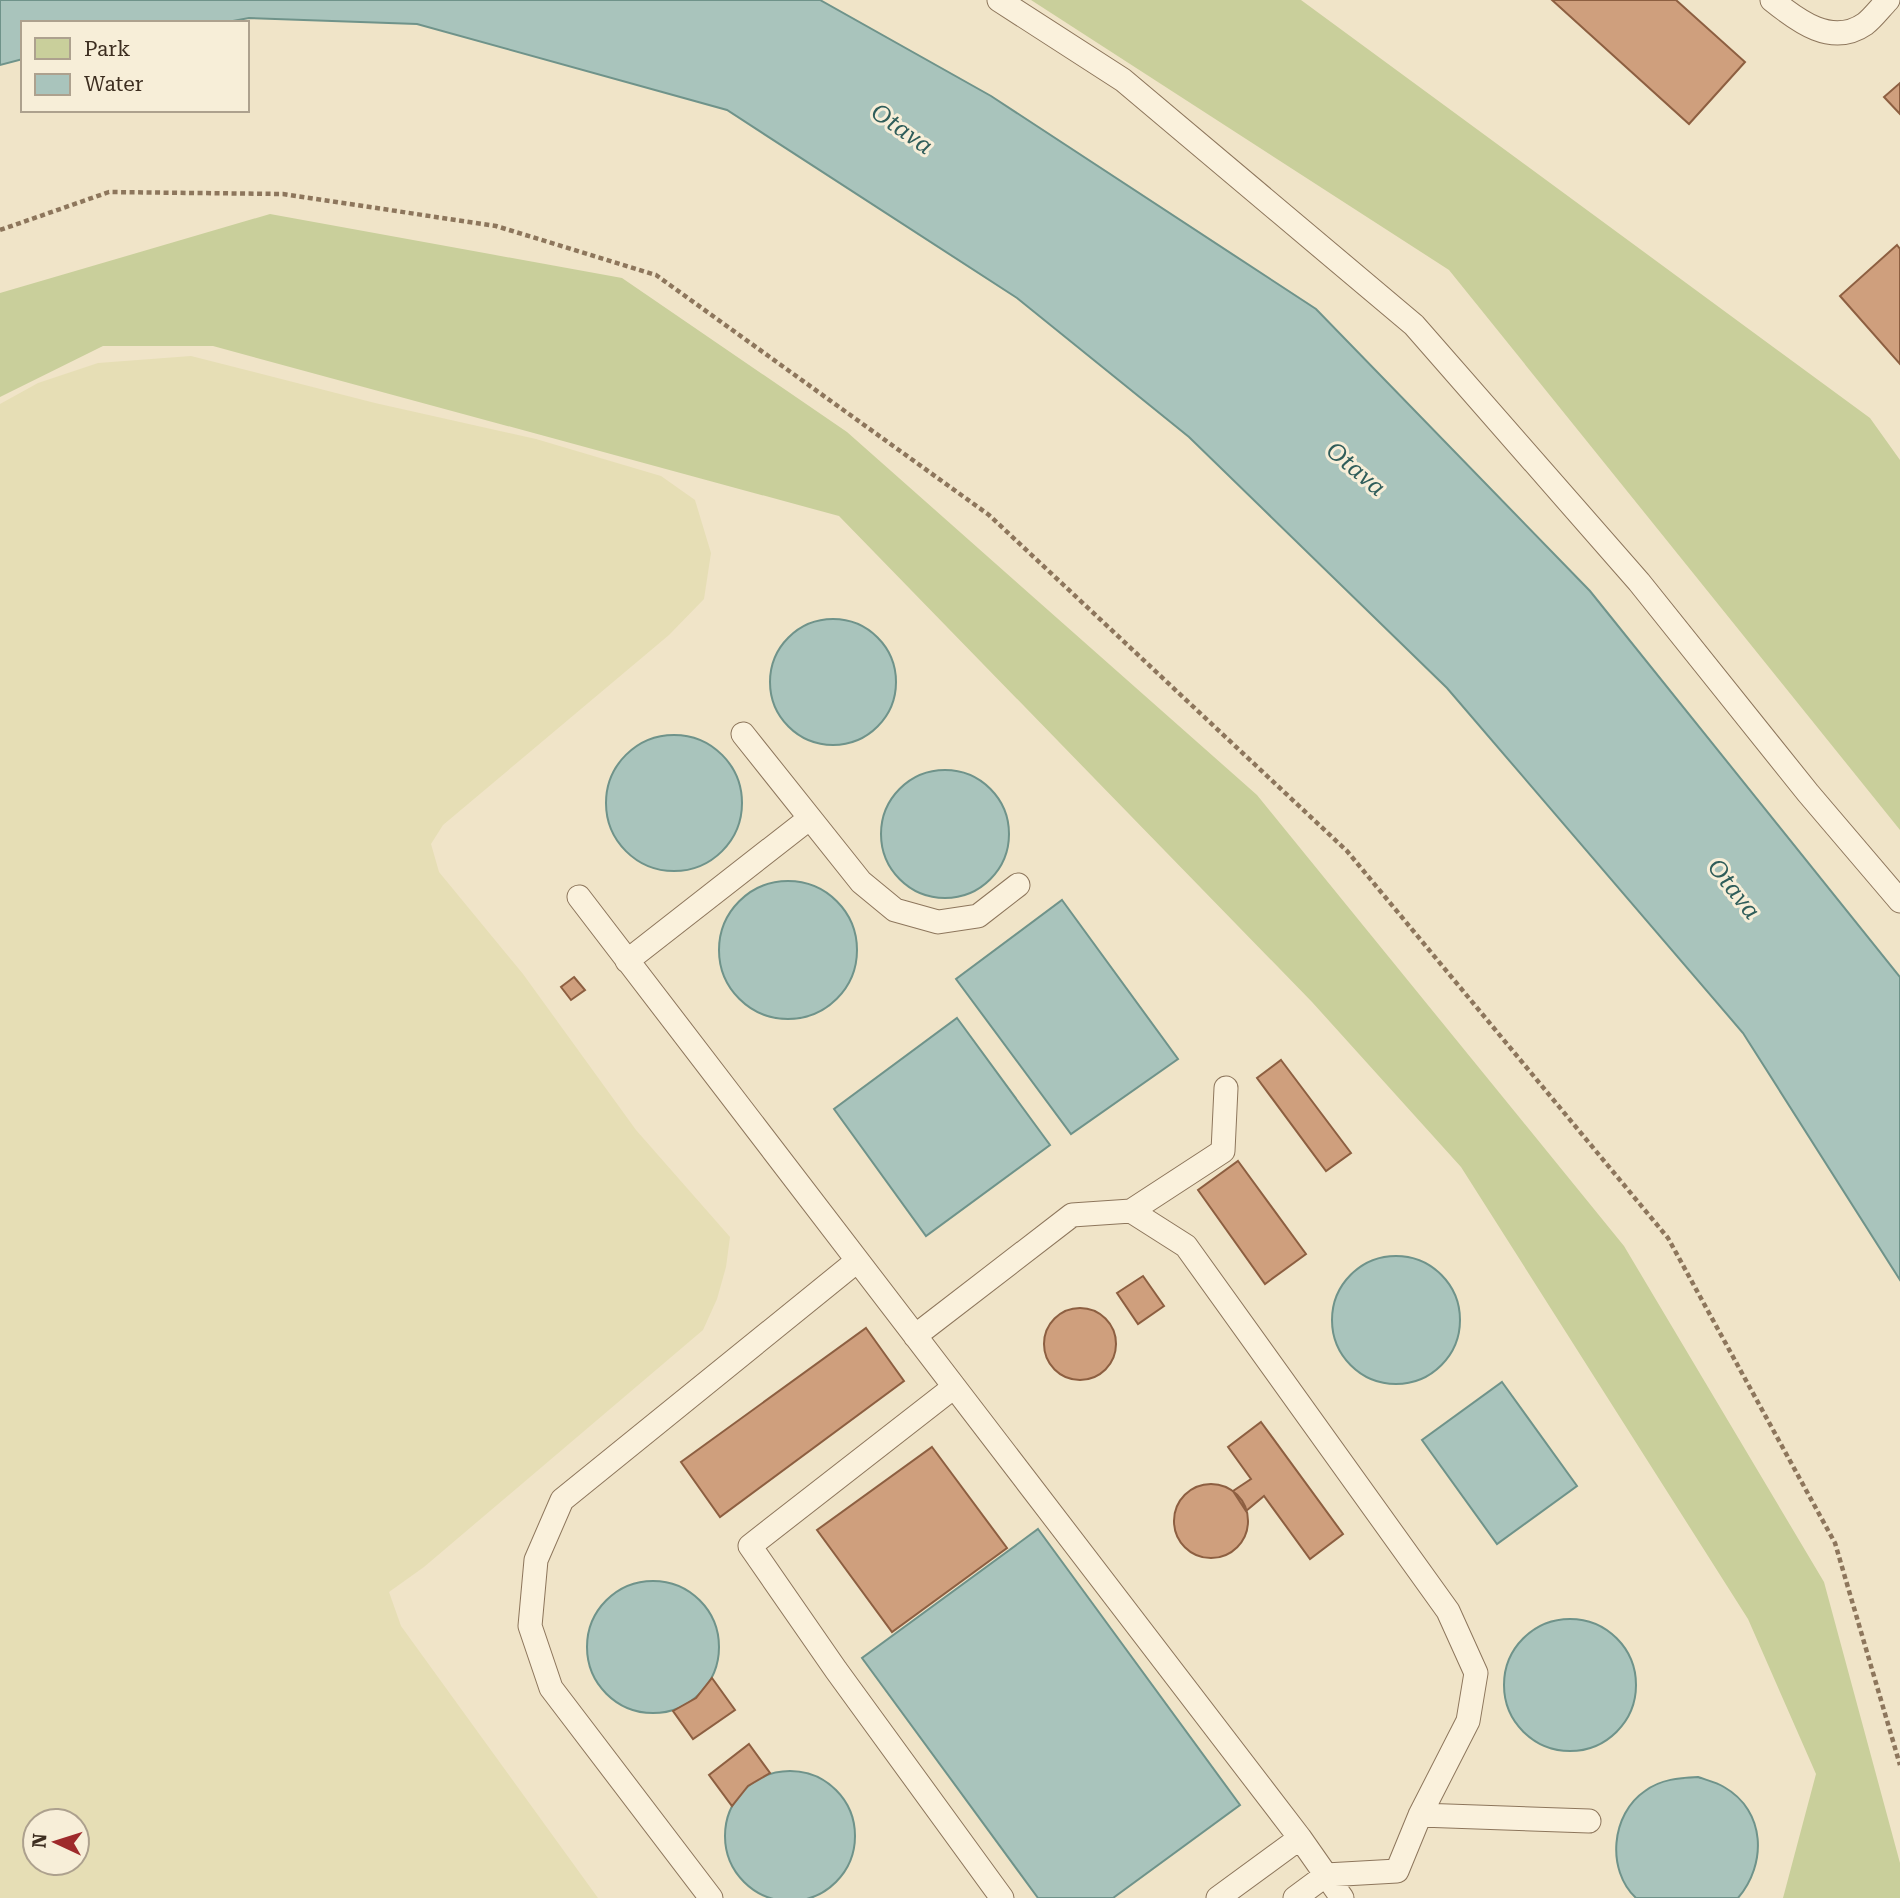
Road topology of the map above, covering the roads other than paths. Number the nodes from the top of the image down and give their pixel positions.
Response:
1 (999, 0) edge
2 (1772, 0) edge
3 (1888, 0) edge
4 (743, 734) dead end
5 (810, 818) junction
6 (1018, 885) dead end
7 (579, 897) dead end
8 (1900, 901) edge
9 (627, 961) junction
10 (1226, 1088) dead end
11 (1131, 1212) junction
12 (857, 1262) junction
13 (915, 1336) junction
14 (954, 1387) junction
15 (1420, 1815) junction
16 (1589, 1821) dead end
17 (1300, 1838) junction
18 (1326, 1875) junction
19 (711, 1898) edge
20 (1002, 1898) edge
21 (1218, 1898) edge
22 (1294, 1898) edge
23 (1342, 1898) edge

1 - 8 lane
2 - 3 lane
4 - 5 lane
5 - 6 lane
5 - 9 lane
7 - 9 lane
9 - 12 lane
10 - 11 lane
11 - 13 lane
11 - 15 lane
12 - 13 lane
12 - 19 lane
13 - 14 lane
14 - 17 lane
14 - 20 lane
15 - 16 lane
15 - 18 lane
17 - 18 lane
17 - 21 lane
18 - 22 lane
18 - 23 lane

